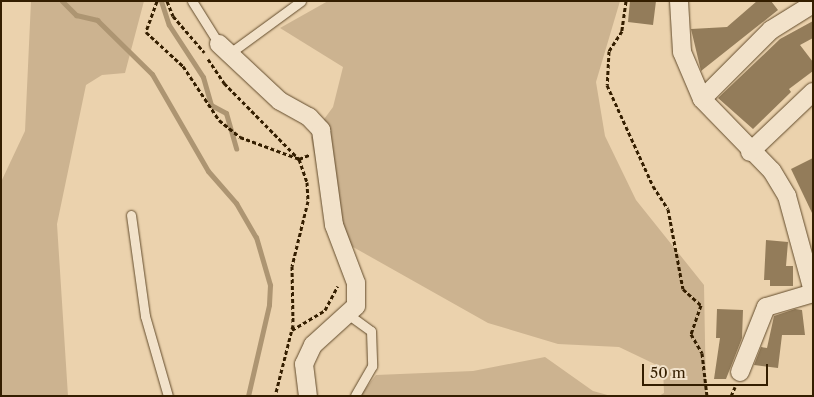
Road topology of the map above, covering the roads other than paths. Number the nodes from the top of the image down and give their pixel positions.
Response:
1 (192, 1) edge
2 (302, 1) edge
3 (679, 1) edge
4 (813, 4) edge
5 (225, 48) junction
6 (813, 92) edge
7 (702, 99) junction
8 (750, 152) junction
9 (130, 216) dead end
10 (813, 292) edge
11 (349, 315) junction
12 (740, 372) dead end
13 (168, 396) edge
14 (308, 396) edge
15 (355, 396) edge

1 - 5 lane
2 - 5 lane
3 - 7 street
4 - 7 street
5 - 11 street
6 - 8 street
7 - 8 street
8 - 10 street
9 - 13 lane
10 - 12 street
11 - 14 street
11 - 15 lane

